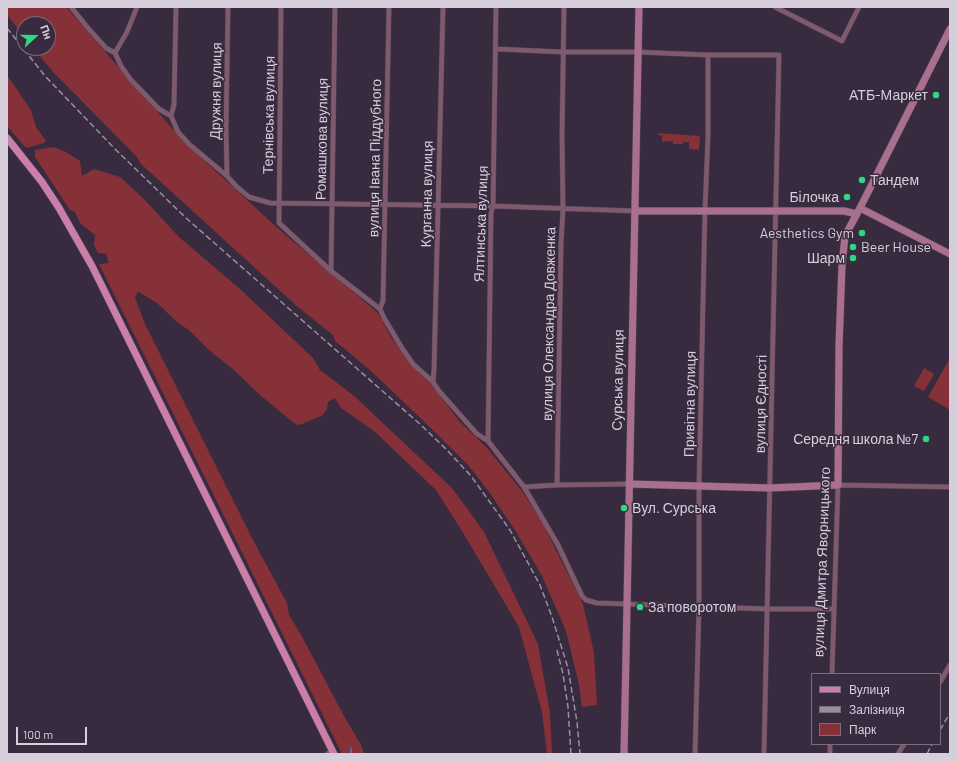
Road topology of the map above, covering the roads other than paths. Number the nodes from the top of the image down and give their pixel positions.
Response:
1 (71, 7) edge
2 (137, 7) edge
3 (176, 7) edge
4 (228, 7) edge
5 (281, 7) edge
6 (335, 7) edge
7 (389, 7) edge
8 (443, 7) edge
9 (496, 7) edge
10 (564, 7) edge
11 (639, 7) edge
12 (775, 7) edge
13 (859, 7) edge
14 (950, 29) edge
15 (496, 49) junction
16 (563, 52) junction
17 (638, 52) junction
18 (115, 53) junction
19 (708, 55) junction
20 (171, 116) junction
21 (7, 138) edge
22 (227, 176) junction
23 (279, 202) junction
24 (332, 203) junction
25 (386, 205) junction
26 (437, 206) junction
27 (493, 206) junction
28 (563, 209) junction
29 (705, 210) junction
30 (776, 210) junction
31 (635, 211) junction
32 (859, 211) junction
33 (950, 254) edge
34 (331, 270) junction
35 (380, 309) junction
36 (433, 382) junction
37 (488, 441) junction
38 (629, 484) junction
39 (558, 485) junction
40 (699, 485) junction
41 (838, 485) junction
42 (524, 487) junction
43 (950, 487) edge
44 (770, 488) junction
45 (627, 604) junction
46 (699, 606) junction
47 (768, 609) junction
48 (834, 609) junction
49 (950, 665) edge
50 (832, 673) edge
51 (941, 680) edge
52 (903, 745) edge
53 (331, 753) edge
54 (624, 754) edge
55 (695, 754) edge
56 (764, 754) edge
57 (898, 754) edge

1 - 18 street
2 - 18 street
3 - 20 street
4 - 22 street, Дружня вулиця
5 - 23 street, Тернівська вулиця
6 - 24 street, Ромашкова вулиця
7 - 25 street, вулиця Івана Піддубного
8 - 26 street, Курганна вулиця
9 - 15 street, Ялтинська вулиця
10 - 16 street, вулиця Олександра Довженка
11 - 17 street, Сурська вулиця
12 - 13 street
14 - 32 street, вулиця Дмитра Яворницького
15 - 16 street
15 - 27 street, Ялтинська вулиця
16 - 17 street
16 - 28 street, вулиця Олександра Довженка
17 - 19 street
17 - 31 street, Сурська вулиця
18 - 20 street
19 - 29 street, Привітна вулиця
19 - 30 street, вулиця Єдності
20 - 22 street
21 - 53 main road
22 - 23 street
23 - 24 street
23 - 34 street, Тернівська вулиця
24 - 25 street
24 - 34 street, Ромашкова вулиця
25 - 26 street
25 - 35 street, вулиця Івана Піддубного
26 - 27 street
26 - 36 street, Курганна вулиця
27 - 28 street
27 - 37 street, Ялтинська вулиця
28 - 31 street
28 - 39 street, вулиця Олександра Довженка
29 - 30 street
29 - 31 street
29 - 40 street, Привітна вулиця
30 - 32 street
30 - 44 street, вулиця Єдності
31 - 38 street, Сурська вулиця
32 - 33 street
32 - 41 street, вулиця Дмитра Яворницького
34 - 35 street
35 - 36 street
36 - 37 street
37 - 42 street
38 - 39 street
38 - 40 street
38 - 45 street, Сурська вулиця
39 - 42 street
40 - 44 street
40 - 46 street, Привітна вулиця
41 - 43 street
41 - 44 street
41 - 48 street, вулиця Дмитра Яворницького
42 - 45 street
44 - 47 street, вулиця Єдності
45 - 46 street
45 - 54 street, Сурська вулиця
46 - 47 street
46 - 55 street, Привітна вулиця
47 - 48 street
47 - 56 street, вулиця Єдності
48 - 50 street, вулиця Дмитра Яворницького
49 - 51 street
52 - 57 street

